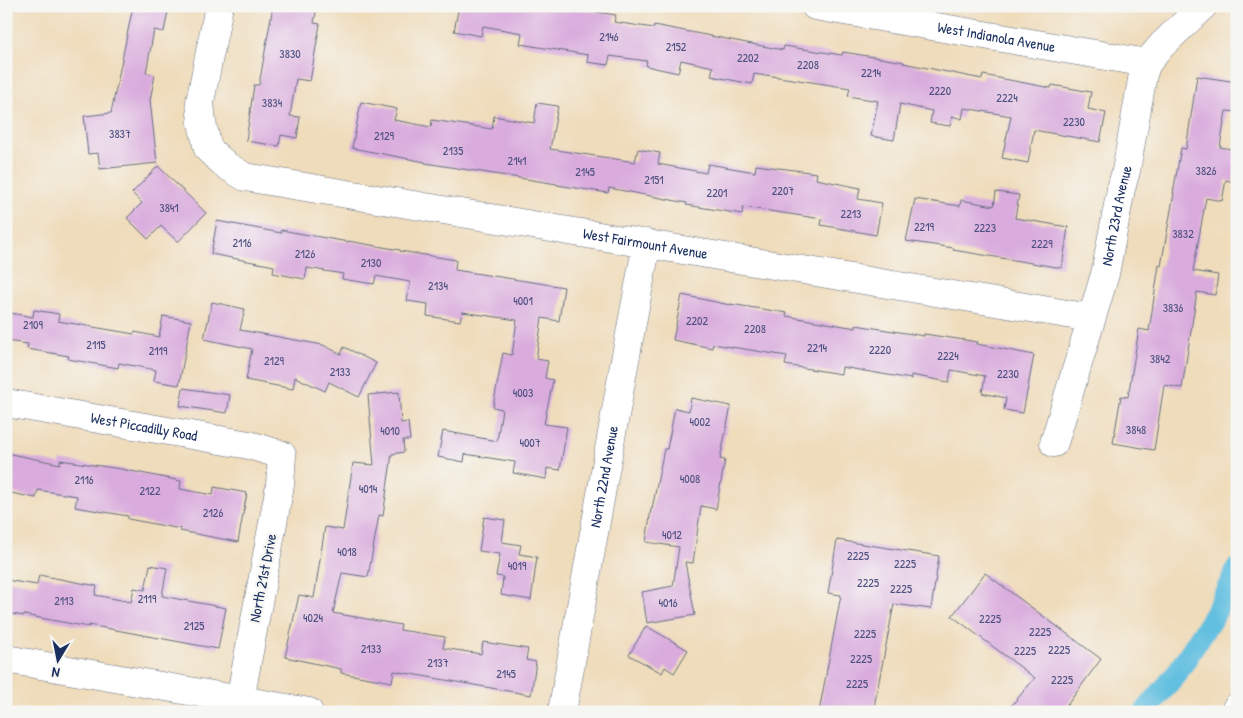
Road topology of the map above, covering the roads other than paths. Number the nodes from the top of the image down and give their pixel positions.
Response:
1 (220, 6) edge
2 (815, 6) edge
3 (1203, 6) edge
4 (1147, 63) junction
5 (647, 243) junction
6 (1091, 318) junction
7 (6, 404) edge
8 (1054, 443) dead end
9 (282, 455) joint
10 (6, 659) edge
11 (240, 700) junction
12 (1237, 707) edge
13 (309, 712) edge
14 (562, 712) edge
15 (1234, 712) edge

1 - 5 street, West Fairmount Avenue
2 - 4 street, West Indianola Avenue
3 - 4 street, North 23rd Avenue
4 - 6 street, North 23rd Avenue
5 - 6 street, West Fairmount Avenue
5 - 14 street, North 22nd Avenue
6 - 8 street, North 23rd Avenue
7 - 9 street, West Piccadilly Road
9 - 11 street, North 21st Drive
10 - 11 street
11 - 13 street
12 - 15 street

